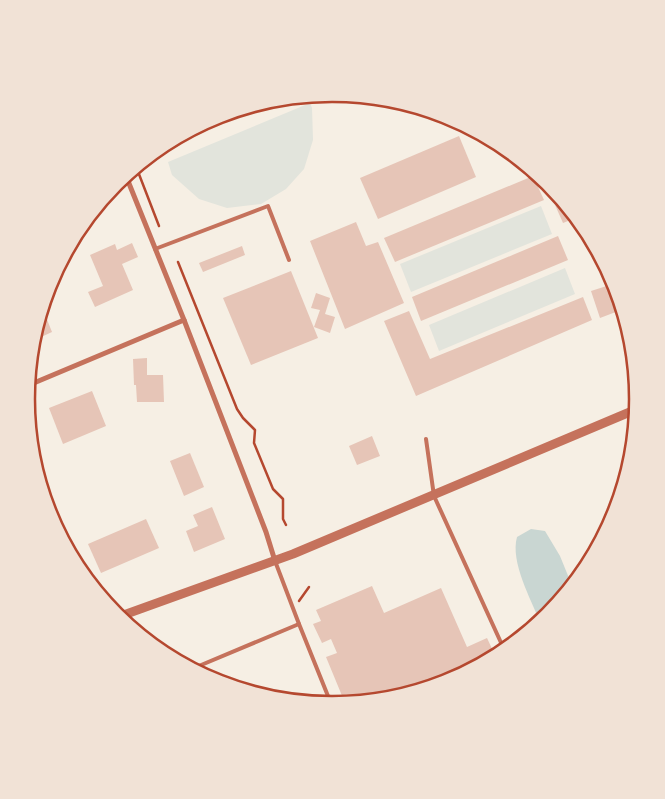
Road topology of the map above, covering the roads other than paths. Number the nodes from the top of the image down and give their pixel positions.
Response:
1 (129, 183) edge
2 (155, 249) junction
3 (289, 260) dead end
4 (184, 320) junction
5 (36, 382) edge
6 (629, 412) edge
7 (426, 439) dead end
8 (434, 496) junction
9 (275, 561) junction
10 (126, 614) edge
11 (299, 624) junction
12 (502, 644) edge
13 (200, 665) edge
14 (328, 697) edge

1 - 2 street
2 - 3 lane
2 - 4 street
4 - 5 street
4 - 9 street
6 - 8 street
7 - 8 lane
8 - 9 street
8 - 12 lane
9 - 10 street
9 - 11 lane
11 - 13 lane
11 - 14 lane

